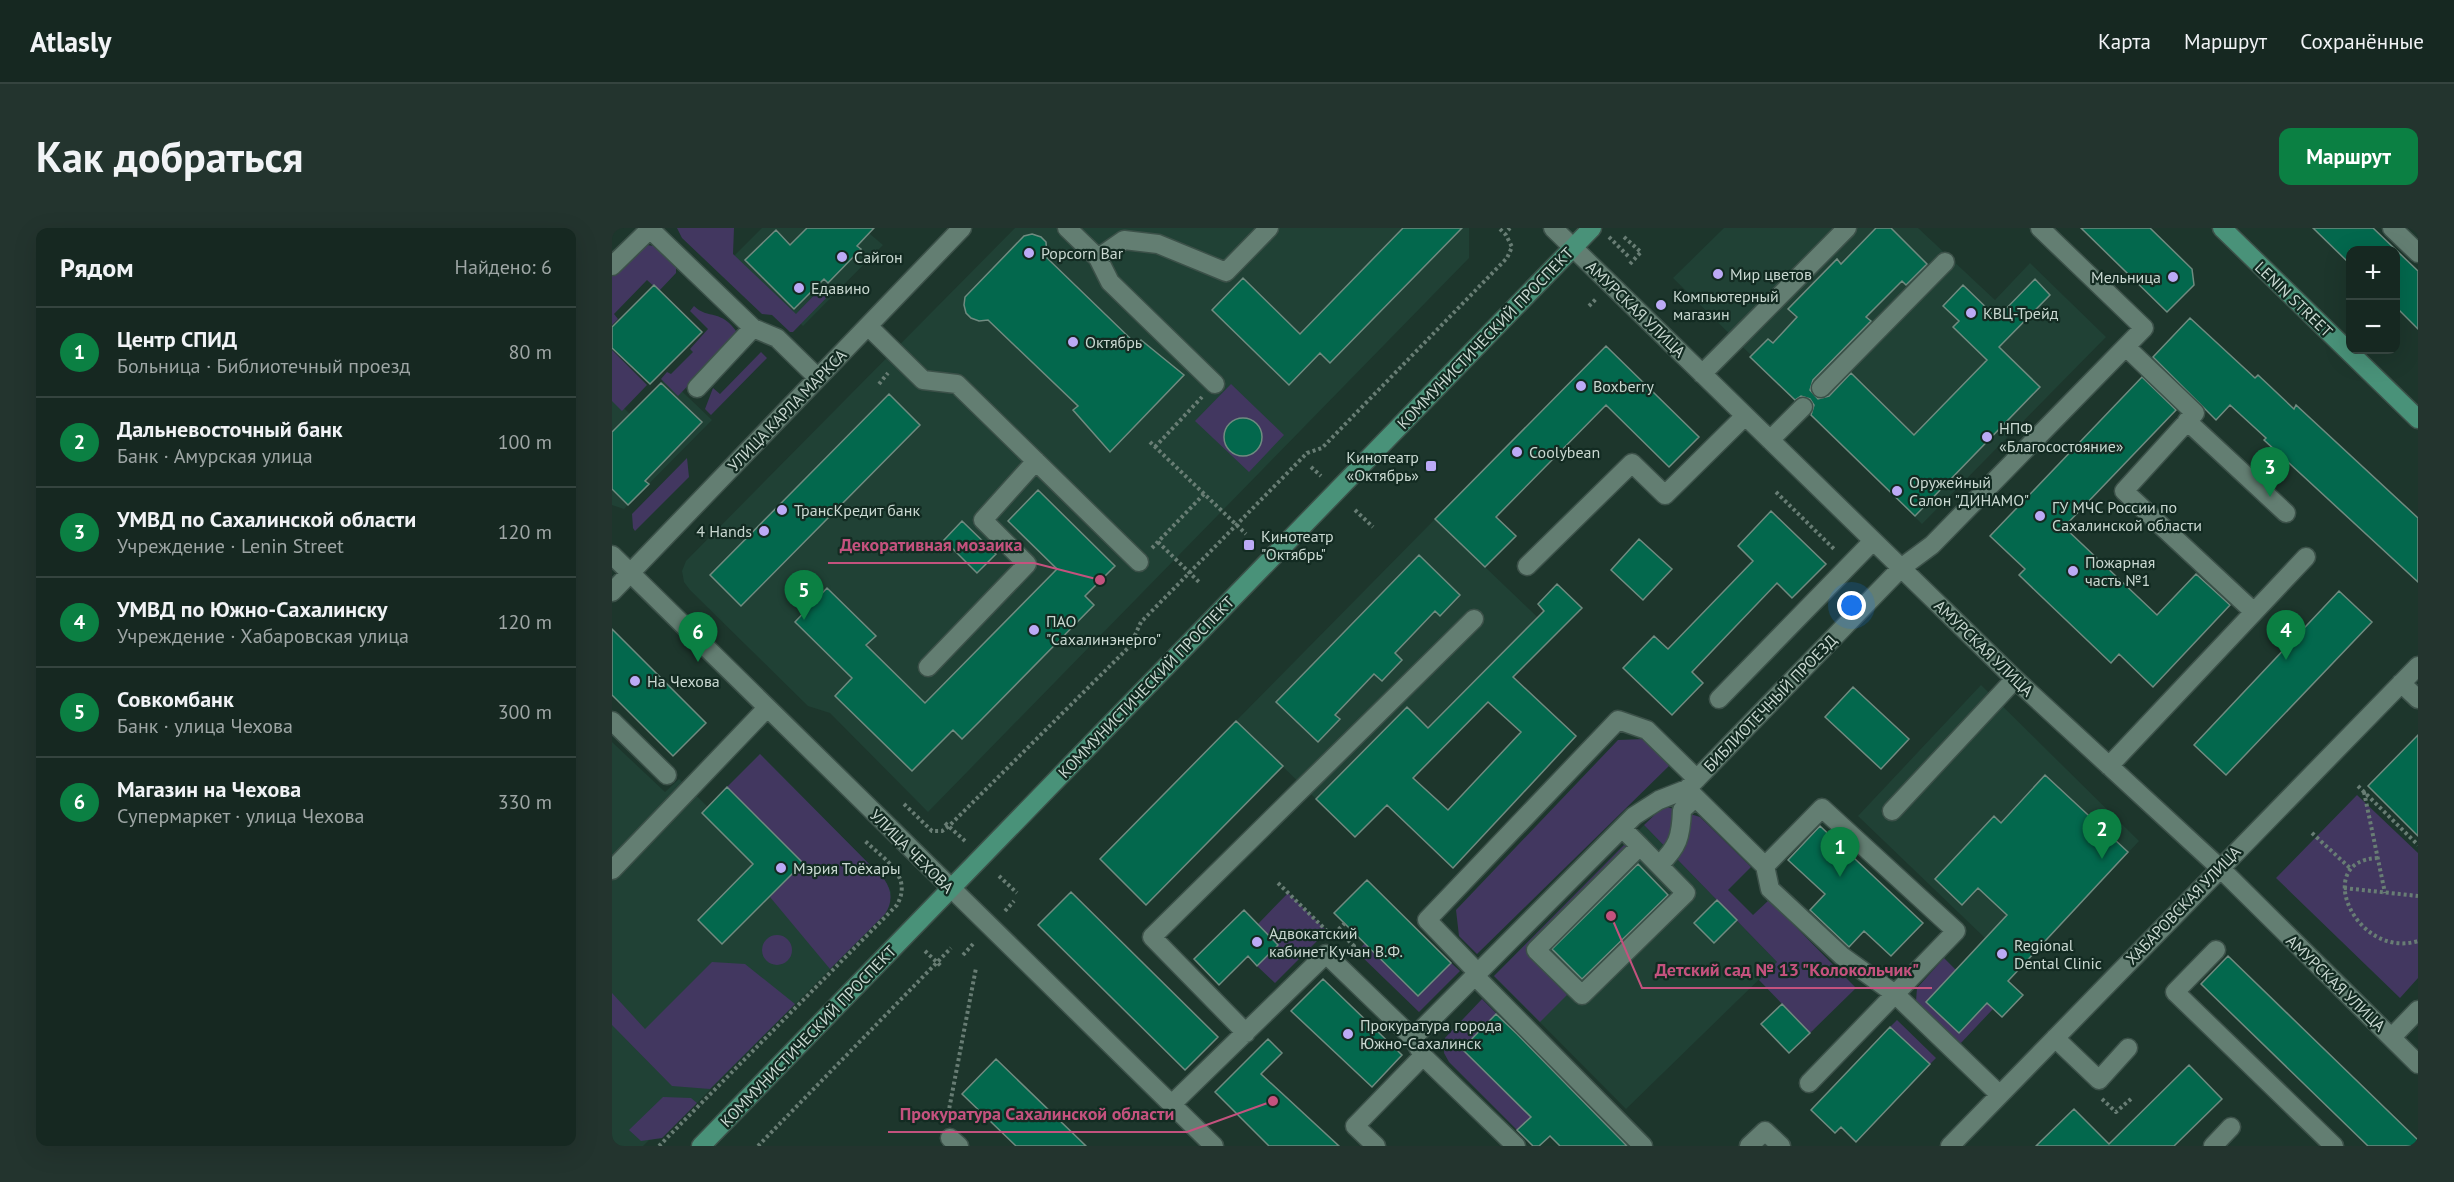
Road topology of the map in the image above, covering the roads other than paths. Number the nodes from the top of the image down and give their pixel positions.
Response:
1 (962, 228) edge
2 (1067, 228) edge
3 (1269, 228) edge
4 (1553, 228) edge
5 (1847, 228) edge
6 (2040, 228) edge
7 (2222, 228) edge
8 (2392, 228) edge
9 (1600, 232) edge
10 (1573, 248) junction
11 (2418, 253) edge
12 (1098, 258) junction
13 (1945, 262) dead end
14 (612, 266) edge
15 (868, 326) junction
16 (753, 328) junction
17 (2126, 347) junction
18 (1702, 374) junction
19 (818, 378) junction
20 (1215, 384) road end
21 (697, 388) dead end
22 (1821, 388) dead end
23 (1803, 407) dead end
24 (1745, 416) junction
25 (2418, 419) edge
26 (2187, 421) junction
27 (1770, 440) junction
28 (1036, 461) junction
29 (2286, 513) dead end
30 (1873, 541) junction
31 (612, 555) edge
32 (2306, 556) dead end
33 (1139, 561) road end
34 (1527, 566) dead end
35 (1901, 568) junction
36 (630, 573) junction
37 (612, 592) edge
38 (2254, 612) junction
39 (1474, 619) dead end
40 (2418, 666) edge
41 (928, 667) dead end
42 (2015, 679) junction
43 (2401, 683) junction
44 (1719, 699) dead end
45 (2418, 699) edge
46 (767, 708) junction
47 (612, 721) edge
48 (2109, 766) junction
49 (667, 775) dead end
50 (1693, 789) junction
51 (1892, 811) dead end
52 (1622, 828) junction
53 (1640, 846) junction
54 (1659, 866) junction
55 (1765, 866) junction
56 (2221, 869) junction
57 (612, 870) edge
58 (950, 889) junction
59 (2216, 950) dead end
60 (1477, 974) junction
61 (1895, 993) junction
62 (2418, 1010) edge
63 (1246, 1033) junction
64 (1413, 1038) junction
65 (2055, 1038) junction
66 (2392, 1038) junction
67 (2128, 1048) dead end
68 (1423, 1056) junction
69 (2418, 1064) edge
70 (1809, 1083) dead end
71 (1999, 1094) junction
72 (1172, 1104) junction
73 (2231, 1127) dead end
74 (700, 1146) edge
75 (1214, 1146) edge
76 (1376, 1146) edge
77 (1516, 1146) edge
78 (1643, 1146) edge
79 (1749, 1146) edge
80 (1781, 1146) edge
81 (1950, 1146) edge
82 (2213, 1146) edge
83 (2334, 1146) edge

1 - 15 street, УЛИЦА КАРЛА МАРКСА
2 - 12 street
3 - 12 street
4 - 10 street, АМУРСКАЯ УЛИЦА
5 - 18 street
6 - 17 street, БИБЛИОТЕЧНЫЙ ПРОЕЗД
7 - 25 main road, LENIN STREET
8 - 11 street
9 - 10 main road, КОММУНИСТИЧЕСКИЙ ПРОСПЕКТ
10 - 18 street, АМУРСКАЯ УЛИЦА
10 - 58 main road, КОММУНИСТИЧЕСКИЙ ПРОСПЕКТ
12 - 20 street
13 - 22 street
14 - 16 street
15 - 19 street, УЛИЦА КАРЛА МАРКСА
15 - 28 street
16 - 19 street
16 - 21 street
17 - 26 street
17 - 35 street, БИБЛИОТЕЧНЫЙ ПРОЕЗД
18 - 24 street, АМУРСКАЯ УЛИЦА
19 - 36 street, УЛИЦА КАРЛА МАРКСА
23 - 27 street
24 - 27 street, АМУРСКАЯ УЛИЦА
24 - 34 street
26 - 29 street
26 - 38 street
27 - 30 street, АМУРСКАЯ УЛИЦА
28 - 33 street
28 - 41 street
30 - 35 street, АМУРСКАЯ УЛИЦА
30 - 44 street
31 - 36 street, УЛИЦА ЧЕХОВА
32 - 38 street
35 - 42 street, АМУРСКАЯ УЛИЦА
35 - 50 street, БИБЛИОТЕЧНЫЙ ПРОЕЗД
36 - 37 street, УЛИЦА КАРЛА МАРКСА
36 - 46 street, УЛИЦА ЧЕХОВА
38 - 48 street
39 - 63 street
40 - 43 street, ХАБАРОВСКАЯ УЛИЦА
42 - 48 street, АМУРСКАЯ УЛИЦА
42 - 51 street
43 - 45 street
43 - 56 street, ХАБАРОВСКАЯ УЛИЦА
46 - 57 street
46 - 58 street, УЛИЦА ЧЕХОВА
47 - 49 street
48 - 56 street, АМУРСКАЯ УЛИЦА
50 - 52 street, БИБЛИОТЕЧНЫЙ ПРОЕЗД
50 - 54 street
50 - 55 street
50 - 60 street
52 - 53 street
52 - 60 street, БИБЛИОТЕЧНЫЙ ПРОЕЗД
53 - 54 street
53 - 54 street
55 - 61 street
55 - 61 street
56 - 65 street, ХАБАРОВСКАЯ УЛИЦА
56 - 66 street, АМУРСКАЯ УЛИЦА
58 - 72 street, УЛИЦА ЧЕХОВА
58 - 74 main road, КОММУНИСТИЧЕСКИЙ ПРОСПЕКТ
59 - 83 street
60 - 64 street, БИБЛИОТЕЧНЫЙ ПРОЕЗД
60 - 78 street
61 - 70 street
61 - 71 street
62 - 66 street
63 - 64 street
63 - 72 street
64 - 68 street
65 - 67 street
65 - 71 street, ХАБАРОВСКАЯ УЛИЦА
66 - 69 street, АМУРСКАЯ УЛИЦА
68 - 76 street
68 - 77 street
71 - 81 street, ХАБАРОВСКАЯ УЛИЦА
72 - 75 street, УЛИЦА ЧЕХОВА
73 - 82 street
79 - 80 street

